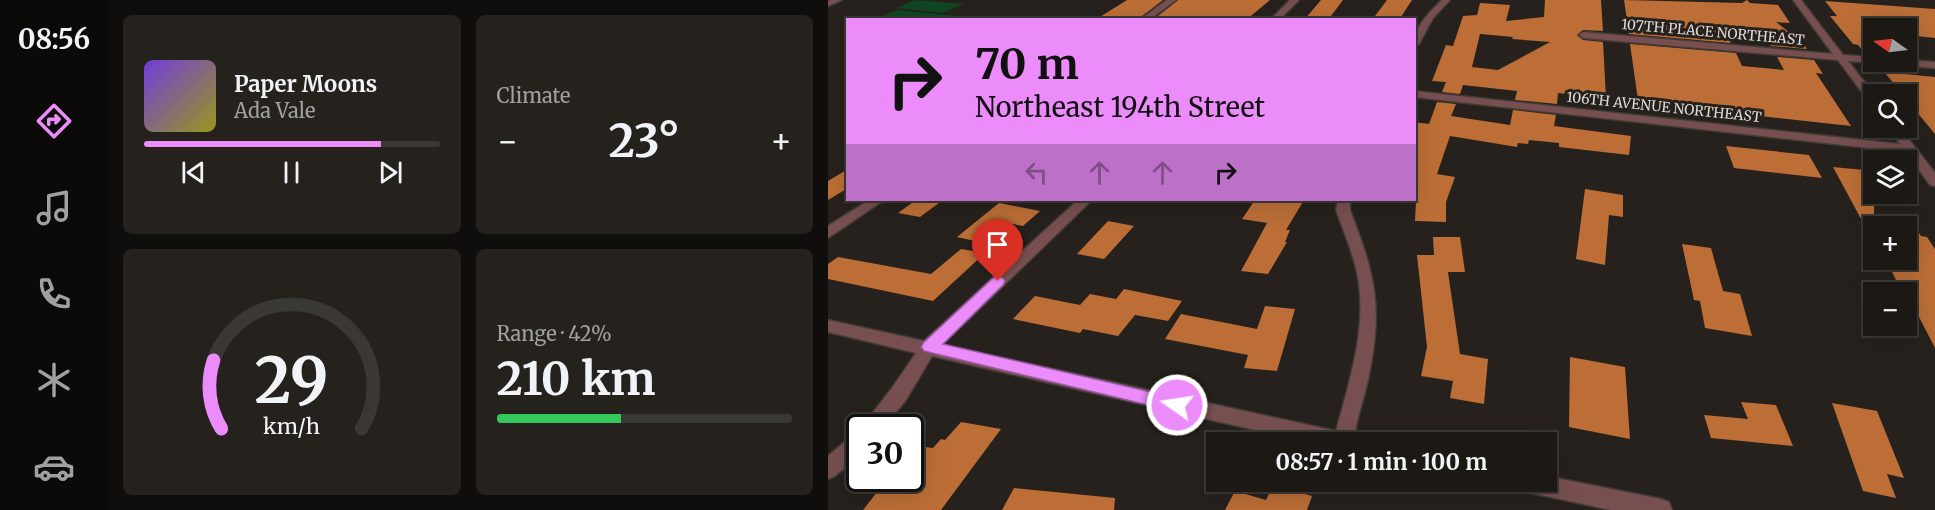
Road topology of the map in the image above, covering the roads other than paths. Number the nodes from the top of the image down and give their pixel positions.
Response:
1 (838, 0) edge
2 (1172, 0) edge
3 (1295, 0) edge
4 (1446, 0) edge
5 (1797, 0) edge
6 (828, 4) edge
7 (1146, 18) edge
8 (1276, 18) edge
9 (1583, 35) dead end
10 (1416, 40) edge
11 (1840, 57) junction
12 (1863, 59) edge
13 (1917, 64) edge
14 (1935, 65) edge
15 (1863, 87) edge
16 (1416, 94) edge
17 (1902, 138) edge
18 (1910, 149) junction
19 (1935, 182) edge
20 (876, 201) edge
21 (1083, 201) edge
22 (1344, 201) edge
23 (828, 233) edge
24 (828, 326) edge
25 (929, 347) junction
26 (883, 414) edge
27 (1299, 432) edge
28 (1346, 432) edge
29 (846, 453) edge
30 (828, 469) edge
31 (1557, 488) edge
32 (1661, 510) edge

1 - 6 street
2 - 7 street
3 - 8 street
4 - 10 street
5 - 11 street
9 - 11 street, 107TH PLACE NORTHEAST
11 - 12 street, 107TH PLACE NORTHEAST
11 - 15 street
13 - 14 street
16 - 18 street, 106TH AVENUE NORTHEAST
17 - 18 street
18 - 19 street
20 - 23 street
21 - 25 street
22 - 28 street
24 - 25 street
25 - 26 street
25 - 27 street
29 - 30 street
31 - 32 street

